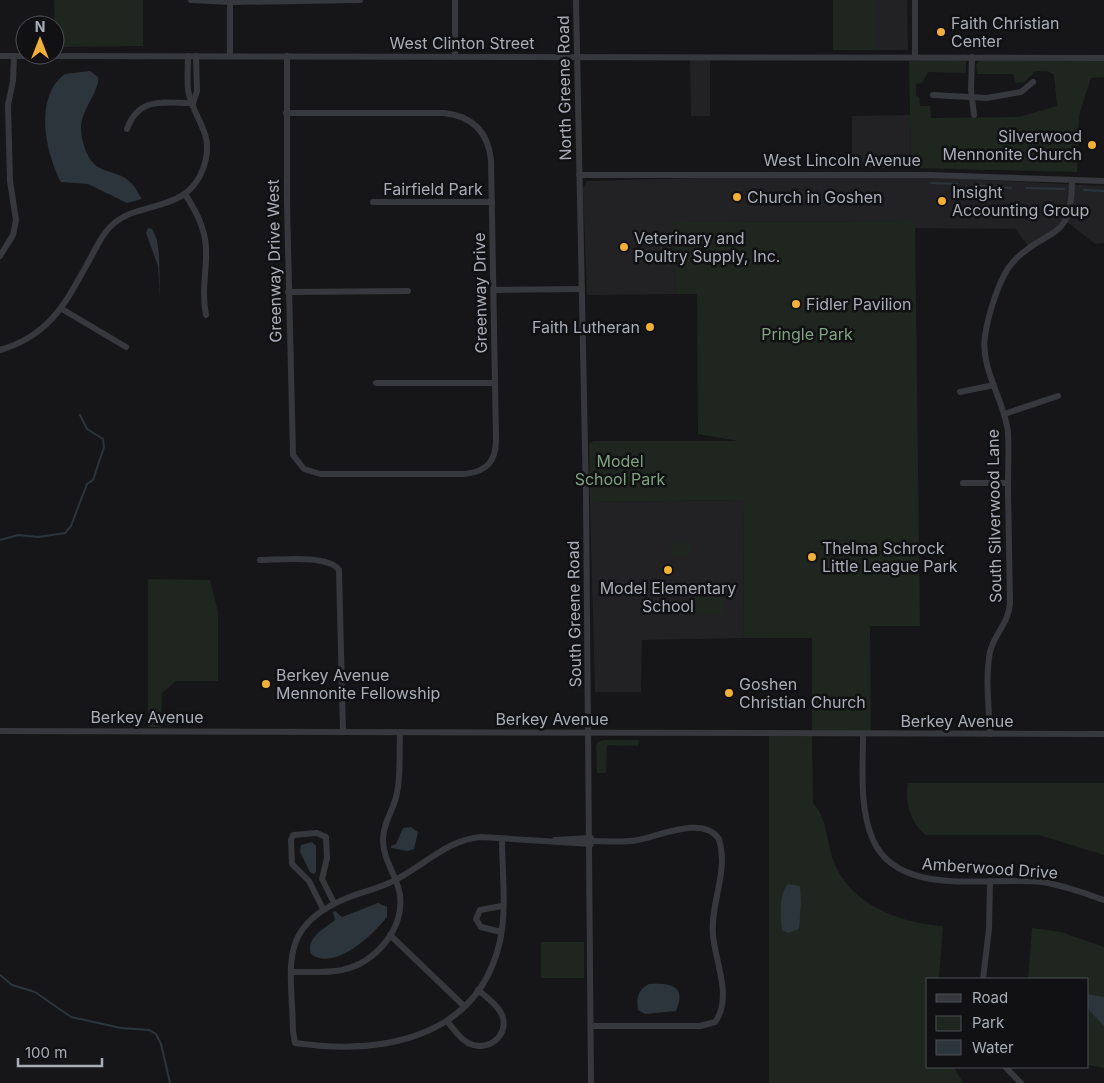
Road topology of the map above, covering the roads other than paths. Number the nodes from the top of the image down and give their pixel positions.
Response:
1 (455, 0) edge
2 (576, 0) edge
3 (914, 0) edge
4 (191, 1) edge
5 (275, 1) edge
6 (360, 1) edge
7 (230, 2) junction
8 (0, 56) edge
9 (14, 56) junction
10 (188, 56) junction
11 (196, 56) junction
12 (230, 56) junction
13 (287, 56) junction
14 (455, 57) junction
15 (915, 57) junction
16 (972, 57) junction
17 (576, 58) junction
18 (1104, 58) edge
19 (1033, 82) dead end
20 (933, 95) dead end
21 (972, 98) junction
22 (193, 103) junction
23 (286, 114) junction
24 (974, 115) dead end
25 (127, 129) dead end
26 (579, 175) junction
27 (1072, 180) junction
28 (1104, 181) edge
29 (185, 194) junction
30 (373, 202) dead end
31 (492, 202) junction
32 (0, 256) edge
33 (494, 290) junction
34 (582, 290) junction
35 (408, 291) dead end
36 (288, 292) junction
37 (62, 309) junction
38 (206, 314) dead end
39 (126, 347) dead end
40 (0, 350) edge
41 (376, 383) dead end
42 (495, 383) junction
43 (994, 385) junction
44 (960, 392) dead end
45 (1058, 396) dead end
46 (1004, 414) junction
47 (489, 466) joint
48 (1008, 483) junction
49 (963, 484) dead end
50 (260, 560) dead end
51 (0, 731) edge
52 (343, 732) junction
53 (400, 732) junction
54 (590, 733) junction
55 (863, 734) junction
56 (990, 734) junction
57 (1104, 734) edge
58 (502, 839) junction
59 (591, 841) junction
60 (395, 881) junction
61 (990, 881) junction
62 (1104, 900) edge
63 (334, 904) junction
64 (502, 906) junction
65 (324, 909) junction
66 (501, 932) junction
67 (390, 935) junction
68 (292, 972) junction
69 (984, 978) edge
70 (478, 990) junction
71 (464, 1006) junction
72 (446, 1021) junction
73 (592, 1026) junction
74 (1006, 1068) edge
75 (1011, 1075) junction
76 (591, 1083) edge
77 (1014, 1083) edge
78 (1021, 1083) edge

1 - 14 street
2 - 17 street, North Greene Road
3 - 15 street
4 - 7 street
5 - 6 street
5 - 7 street
7 - 12 street
8 - 9 street, West Clinton Street
9 - 10 street, West Clinton Street
9 - 32 street
10 - 11 street, West Clinton Street
10 - 22 street
11 - 12 street, West Clinton Street
11 - 22 street
12 - 13 street, West Clinton Street
13 - 14 street, West Clinton Street
13 - 23 street, Greenway Drive West
14 - 17 street, West Clinton Street
15 - 16 street, West Clinton Street
15 - 17 street, West Clinton Street
16 - 18 street, West Clinton Street
16 - 21 street
17 - 26 street, North Greene Road
19 - 21 street
20 - 21 street
21 - 24 street
22 - 25 street
22 - 29 street
23 - 31 street, Greenway Drive
23 - 36 street, Greenway Drive West
26 - 27 street, West Lincoln Avenue
26 - 34 street, South Greene Road
27 - 28 street, West Lincoln Avenue
27 - 43 street, South Silverwood Lane
29 - 37 street
29 - 38 street
30 - 31 street, Fairfield Park
31 - 33 street, Greenway Drive
33 - 34 street
33 - 42 street, Greenway Drive
34 - 54 street, South Greene Road
35 - 36 street
36 - 47 street, Greenway Drive West
37 - 39 street
37 - 40 street
41 - 42 street
42 - 47 street, Greenway Drive
43 - 44 street
43 - 46 street, South Silverwood Lane
45 - 46 street
46 - 48 street, South Silverwood Lane
48 - 49 street
48 - 56 street, South Silverwood Lane
50 - 52 street
51 - 52 street, Berkey Avenue
52 - 53 street, Berkey Avenue
53 - 54 street, Berkey Avenue
53 - 60 street
54 - 55 street, Berkey Avenue
54 - 59 street, South Greene Road
55 - 56 street, Berkey Avenue
55 - 61 street, Amberwood Drive
56 - 57 street, Berkey Avenue
58 - 59 street
58 - 60 street
58 - 64 street
59 - 73 street, South Greene Road
59 - 73 street
60 - 63 street
60 - 67 street
61 - 62 street, Amberwood Drive
61 - 69 street
63 - 65 street
63 - 65 street
64 - 66 street
64 - 66 street
65 - 68 street
66 - 70 street
67 - 68 street
67 - 71 street
68 - 72 street
70 - 71 street
70 - 72 street
71 - 72 street
73 - 76 street, South Greene Road
74 - 75 street
75 - 77 street
75 - 78 street

